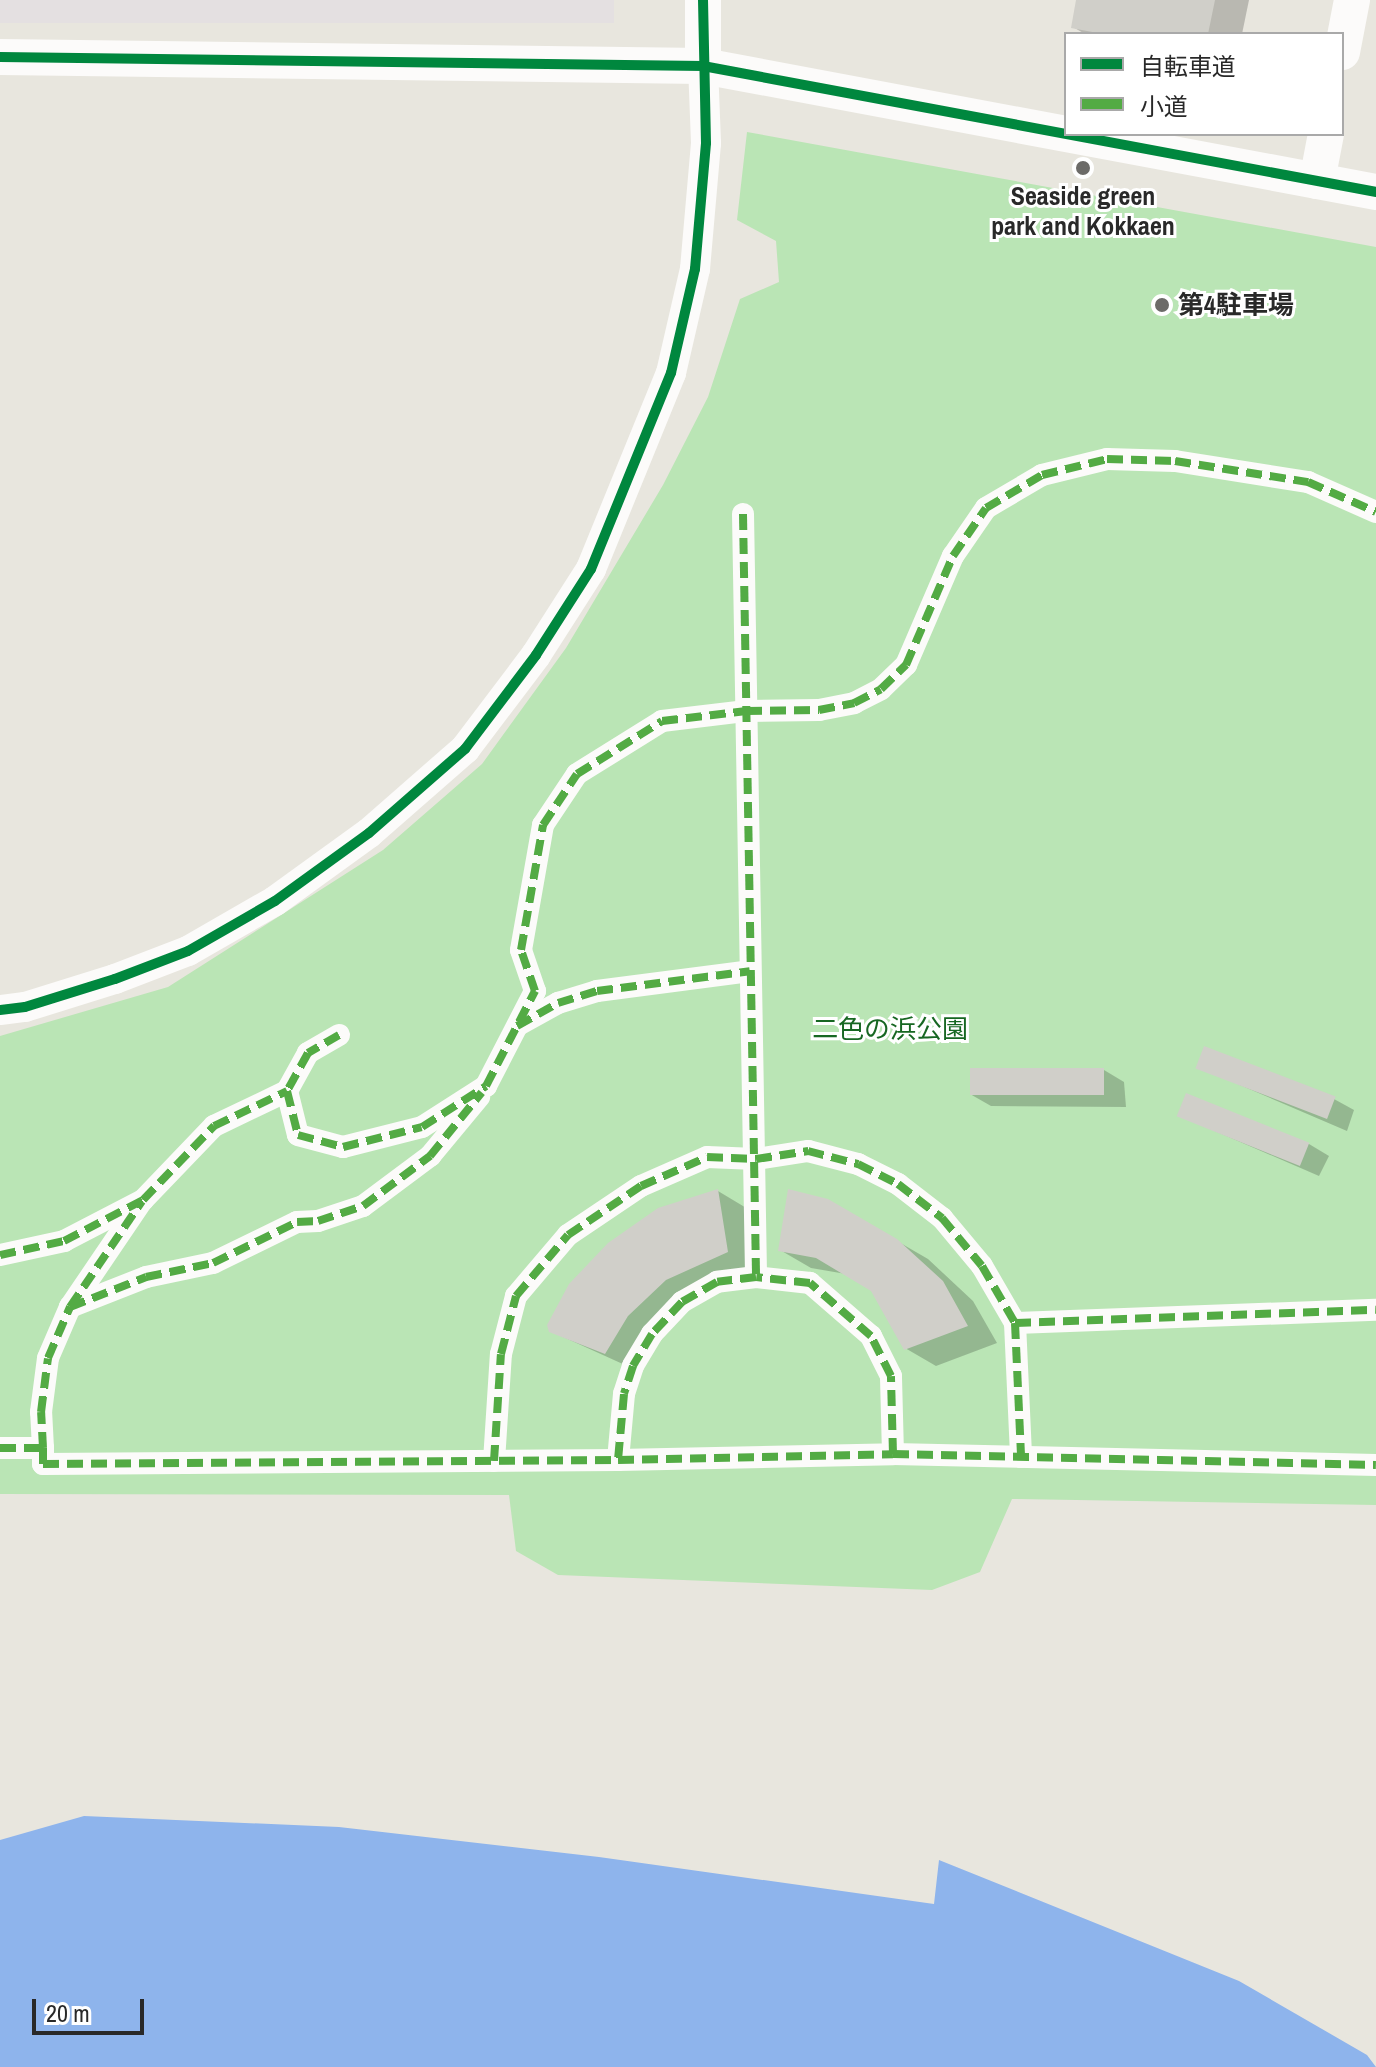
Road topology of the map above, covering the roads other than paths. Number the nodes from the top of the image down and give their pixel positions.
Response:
1 (703, 0) edge
2 (1352, 0) edge
3 (1344, 42) edge
4 (0, 57) edge
5 (703, 66) junction
6 (1064, 134) edge
7 (1077, 136) edge
8 (1326, 136) edge
9 (1317, 181) junction
10 (1376, 192) edge
11 (1376, 512) edge
12 (743, 514) dead end
13 (746, 711) junction
14 (750, 971) junction
15 (0, 1010) edge
16 (517, 1026) junction
17 (339, 1035) dead end
18 (486, 1086) junction
19 (287, 1091) junction
20 (754, 1159) junction
21 (143, 1200) junction
22 (0, 1255) edge
23 (756, 1277) junction
24 (70, 1307) junction
25 (1376, 1310) edge
26 (1015, 1323) junction
27 (0, 1448) edge
28 (43, 1448) junction
29 (893, 1454) junction
30 (1021, 1457) junction
31 (618, 1460) junction
32 (494, 1461) junction
33 (1376, 1465) edge

1 - 5 street
2 - 3 street
4 - 5 street
5 - 6 street
5 - 15 street
7 - 9 street
8 - 9 street
9 - 10 street
11 - 13 street
12 - 13 street
13 - 14 street
13 - 16 street
14 - 16 street
14 - 20 street
16 - 18 street
17 - 19 street
18 - 19 street
18 - 24 street
19 - 21 street
20 - 23 street
20 - 26 street
20 - 32 street
21 - 22 street
21 - 24 street
23 - 29 street
23 - 31 street
24 - 28 street
25 - 26 street
26 - 30 street
27 - 28 street
28 - 32 street
29 - 30 street
29 - 31 street
30 - 33 street
31 - 32 street

